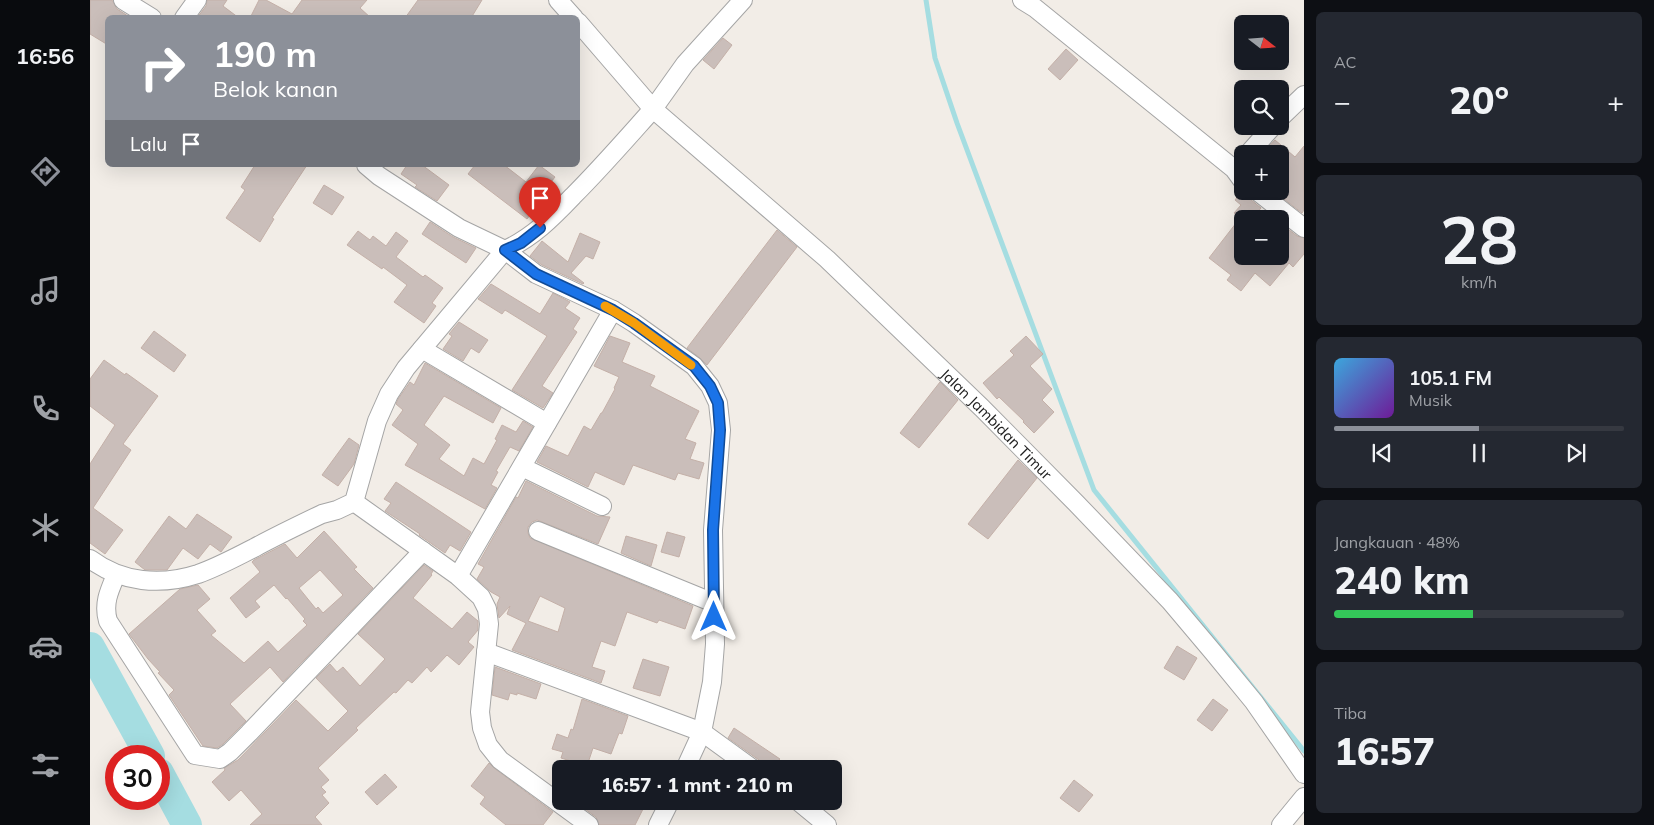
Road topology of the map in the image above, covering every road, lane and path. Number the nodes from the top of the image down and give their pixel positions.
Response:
1 (123, 0) edge
2 (197, 0) edge
3 (558, 0) edge
4 (743, 0) edge
5 (1022, 0) edge
6 (147, 15) edge
7 (186, 15) edge
8 (571, 15) edge
9 (580, 24) edge
10 (1304, 95) edge
11 (653, 109) junction
12 (1289, 109) edge
13 (1265, 135) edge
14 (1256, 145) edge
15 (1234, 165) edge
16 (368, 167) edge
17 (1268, 200) edge
18 (1304, 228) edge
19 (505, 250) junction
20 (613, 310) junction
21 (422, 349) junction
22 (547, 423) junction
23 (522, 467) junction
24 (354, 502) junction
25 (602, 506) dead end
26 (538, 531) dead end
27 (423, 551) junction
28 (90, 559) edge
29 (116, 575) junction
30 (458, 576) junction
31 (714, 604) junction
32 (486, 652) junction
33 (702, 732) junction
34 (689, 760) edge
35 (741, 760) edge
36 (1304, 774) edge
37 (1304, 797) edge
38 (666, 810) edge
39 (809, 810) edge
40 (589, 825) edge
41 (658, 825) edge
42 (827, 825) edge
43 (1281, 825) edge

1 - 6 street
2 - 7 street
3 - 8 street
4 - 11 street
5 - 15 street
9 - 11 street, Jalan Jambidan Timur
10 - 12 street
11 - 19 street
11 - 36 street, Jalan Jambidan Timur
13 - 14 street
16 - 19 street
17 - 18 street
19 - 20 street
19 - 21 street
20 - 22 street
20 - 31 street
21 - 22 street
21 - 24 street
22 - 23 street
23 - 25 street
23 - 30 street
24 - 27 street
24 - 29 street
26 - 31 street
27 - 29 street
27 - 30 street
28 - 29 street
30 - 32 street
31 - 33 street
32 - 33 street
32 - 40 street
33 - 34 street
33 - 35 street
37 - 43 street
38 - 41 street
39 - 42 street

